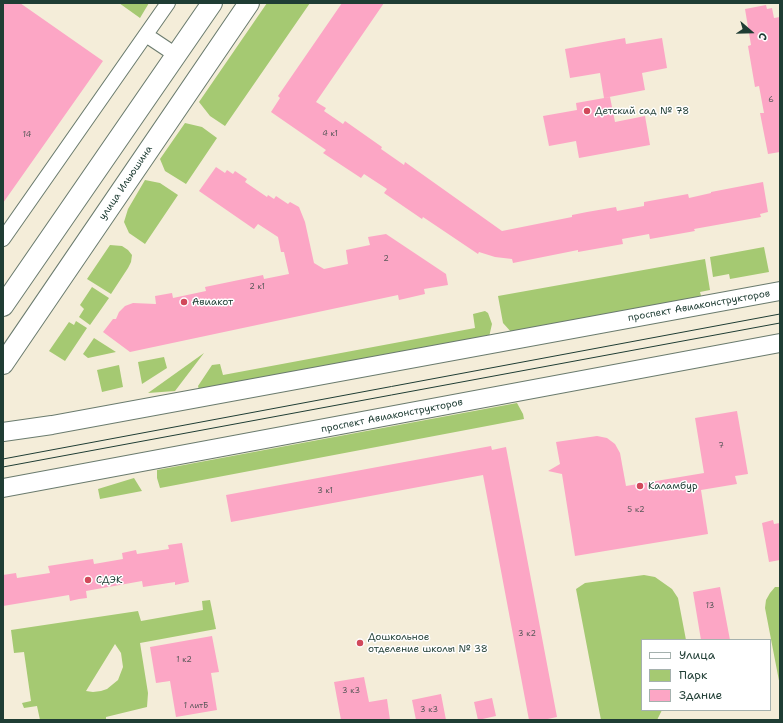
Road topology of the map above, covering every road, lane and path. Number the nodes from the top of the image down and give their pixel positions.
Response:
1 (168, 3) edge
2 (212, 3) edge
3 (249, 3) edge
4 (146, 35) junction
5 (176, 55) junction
6 (3, 239) edge
7 (780, 291) edge
8 (3, 306) edge
9 (780, 344) edge
10 (3, 364) edge
11 (3, 432) edge
12 (3, 488) edge

1 - 4 street
2 - 5 main road
3 - 10 main road, улица Ильюшина
4 - 5 street
4 - 6 street
5 - 8 main road
7 - 11 street, проспект Авиаконструкторов
9 - 12 street, проспект Авиаконструкторов

